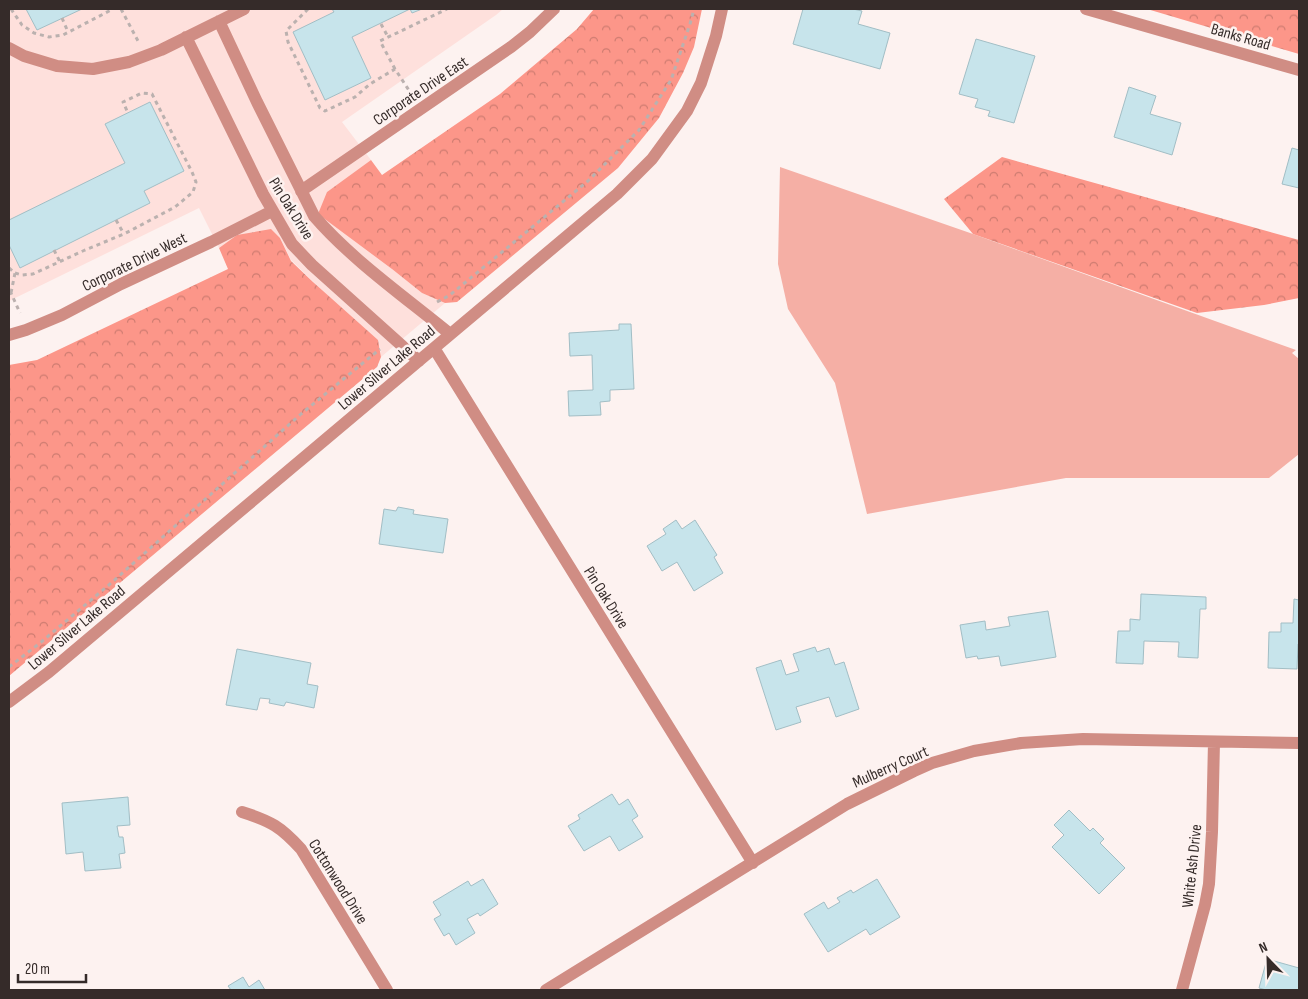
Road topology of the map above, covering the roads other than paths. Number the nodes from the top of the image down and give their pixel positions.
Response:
1 (244, 9) edge
2 (554, 9) edge
3 (722, 9) edge
4 (1086, 9) edge
5 (219, 21) junction
6 (186, 37) junction
7 (9, 48) edge
8 (1299, 70) edge
9 (301, 191) junction
10 (272, 211) junction
11 (450, 334) junction
12 (9, 335) edge
13 (434, 348) junction
14 (419, 361) junction
15 (9, 702) edge
16 (1214, 742) junction
17 (1299, 743) edge
18 (242, 812) dead end
19 (753, 863) junction
20 (387, 990) edge
21 (546, 990) edge
22 (1182, 990) edge

1 - 5 street
2 - 9 street, Corporate Drive East
3 - 11 street, Lower Silver Lake Road
4 - 8 street, Banks Road
5 - 6 street
5 - 9 street, Pin Oak Drive
6 - 7 street
6 - 10 street, Pin Oak Drive
9 - 11 street, Pin Oak Drive
10 - 12 street, Corporate Drive West
10 - 14 street, Pin Oak Drive
11 - 13 street, Lower Silver Lake Road
13 - 14 street, Lower Silver Lake Road
13 - 19 street, Pin Oak Drive
14 - 15 street, Lower Silver Lake Road
16 - 17 street, Mulberry Court
16 - 19 street, Mulberry Court
16 - 22 street, White Ash Drive
18 - 20 street, Cottonwood Drive
19 - 21 street, Mulberry Court

